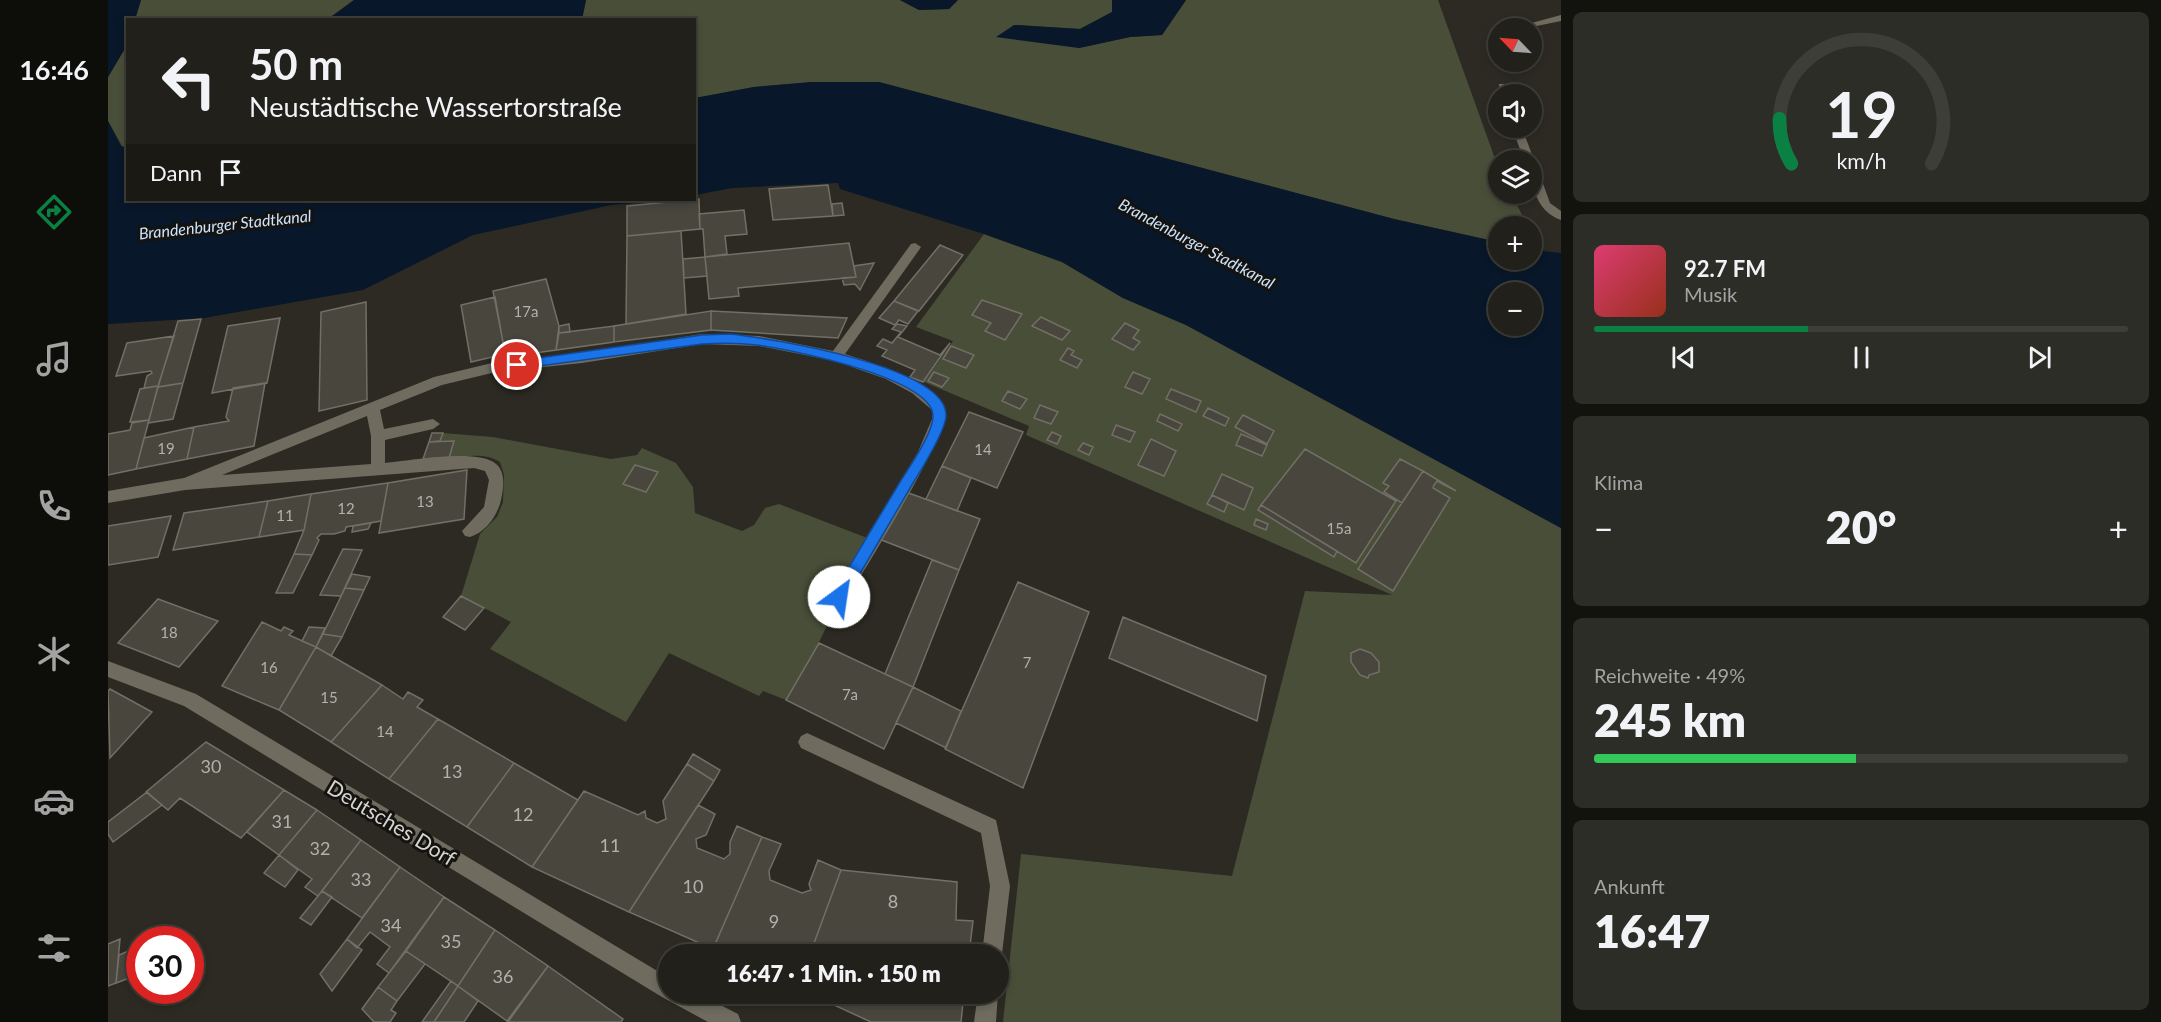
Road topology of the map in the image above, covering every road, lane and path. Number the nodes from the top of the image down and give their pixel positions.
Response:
1 (1561, 18) edge
2 (1542, 22) edge
3 (1542, 196) edge
4 (1561, 216) edge
5 (915, 247) dead end
6 (836, 356) junction
7 (373, 408) junction
8 (433, 424) dead end
9 (378, 436) junction
10 (378, 469) junction
11 (185, 484) junction
12 (108, 497) edge
13 (470, 531) dead end
14 (839, 597) dead end
15 (108, 669) edge
16 (807, 742) dead end
17 (993, 944) edge
18 (658, 983) edge
19 (696, 1004) edge
20 (987, 1004) edge
21 (730, 1022) edge
22 (985, 1022) edge

1 - 2 street
3 - 4 street
5 - 6 street
6 - 7 street
6 - 14 street
7 - 9 street
7 - 11 street
8 - 9 street
9 - 10 street
10 - 11 street
10 - 13 street
11 - 12 street
15 - 18 street, Deutsches Dorf
16 - 17 street
19 - 21 street
20 - 22 street

